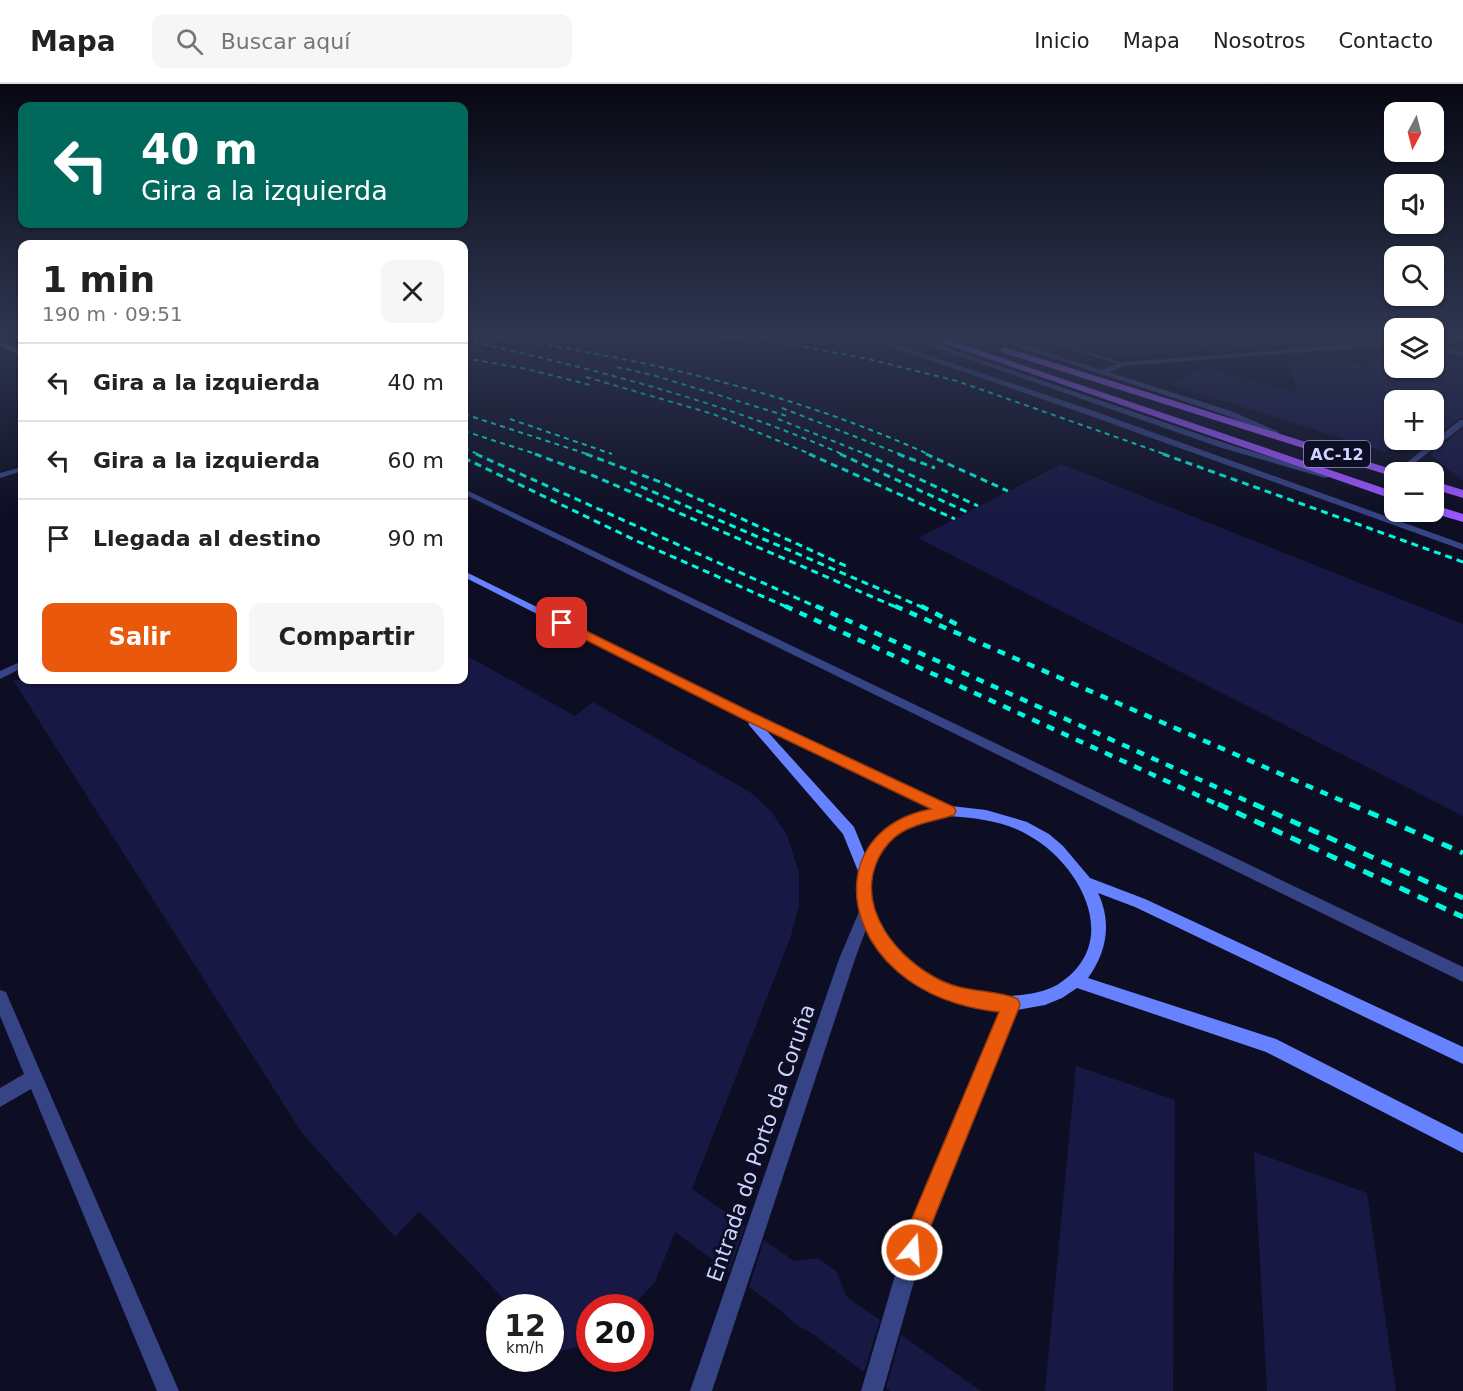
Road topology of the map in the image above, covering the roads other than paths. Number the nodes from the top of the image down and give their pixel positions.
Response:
1 (1044, 397) edge
2 (1082, 397) edge
3 (1106, 397) edge
4 (1156, 397) edge
5 (1179, 397) edge
6 (1463, 422) edge
7 (1280, 436) junction
8 (1411, 462) edge
9 (1384, 469) edge
10 (18, 470) edge
11 (0, 476) edge
12 (1444, 488) edge
13 (1384, 492) edge
14 (1384, 492) edge
15 (468, 493) edge
16 (1463, 494) edge
17 (1444, 512) edge
18 (1463, 518) edge
19 (1463, 547) edge
20 (468, 576) edge
21 (18, 666) edge
22 (0, 675) edge
23 (748, 716) junction
24 (949, 811) junction
25 (865, 870) junction
26 (1087, 883) junction
27 (866, 911) junction
28 (1463, 975) edge
29 (1076, 981) junction
30 (0, 997) edge
31 (1011, 1005) junction
32 (1463, 1056) edge
33 (33, 1078) junction
34 (0, 1098) edge
35 (1463, 1144) edge
36 (168, 1391) edge
37 (701, 1391) edge
38 (872, 1391) edge

1 - 19 street
2 - 13 street
3 - 14 main road, AC-12
4 - 7 main road, AC-12
5 - 7 street
6 - 8 street
7 - 9 main road, AC-12
10 - 11 street
12 - 16 main road
15 - 28 street
17 - 18 main road
20 - 23 main road
21 - 22 street
23 - 24 main road
23 - 25 main road
24 - 25 main road
24 - 26 main road
25 - 27 main road
26 - 29 main road
26 - 32 main road
27 - 31 main road
27 - 37 street, Entrada do Porto da Coruña
29 - 31 main road
29 - 35 main road
30 - 33 street
31 - 38 street
33 - 34 street
33 - 36 street

